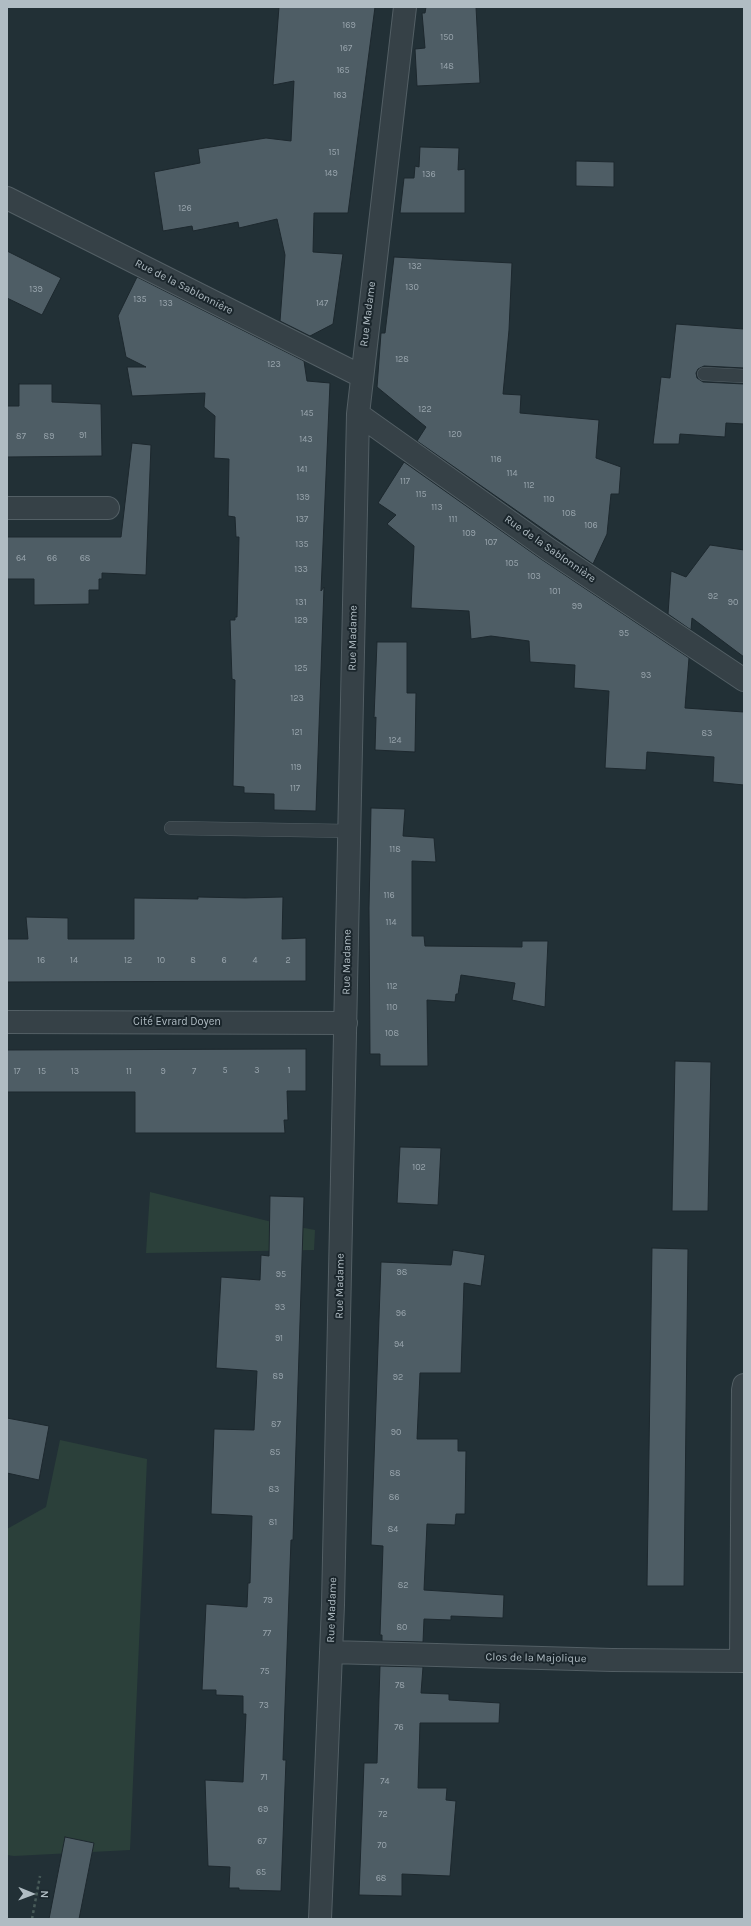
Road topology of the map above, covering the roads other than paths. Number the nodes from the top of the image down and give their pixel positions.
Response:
1 (405, 7) edge
2 (7, 198) edge
3 (704, 374) dead end
4 (361, 376) junction
5 (744, 376) edge
6 (358, 414) junction
7 (7, 508) edge
8 (108, 508) dead end
9 (744, 680) edge
10 (171, 828) dead end
11 (349, 831) junction
12 (7, 1022) edge
13 (346, 1023) junction
14 (744, 1386) edge
15 (331, 1652) junction
16 (742, 1661) edge
17 (320, 1919) edge

1 - 4 street, Rue Madame
2 - 4 street, Rue de la Sablonnière
3 - 5 lane
4 - 6 street, Rue Madame
6 - 9 street, Rue de la Sablonnière
6 - 11 street, Rue Madame
7 - 8 street
10 - 11 lane
11 - 13 street, Rue Madame
12 - 13 street, Cité Evrard Doyen
13 - 15 street, Rue Madame
14 - 16 street, Clos de la Majolique
15 - 16 street, Clos de la Majolique
15 - 17 street, Rue Madame

